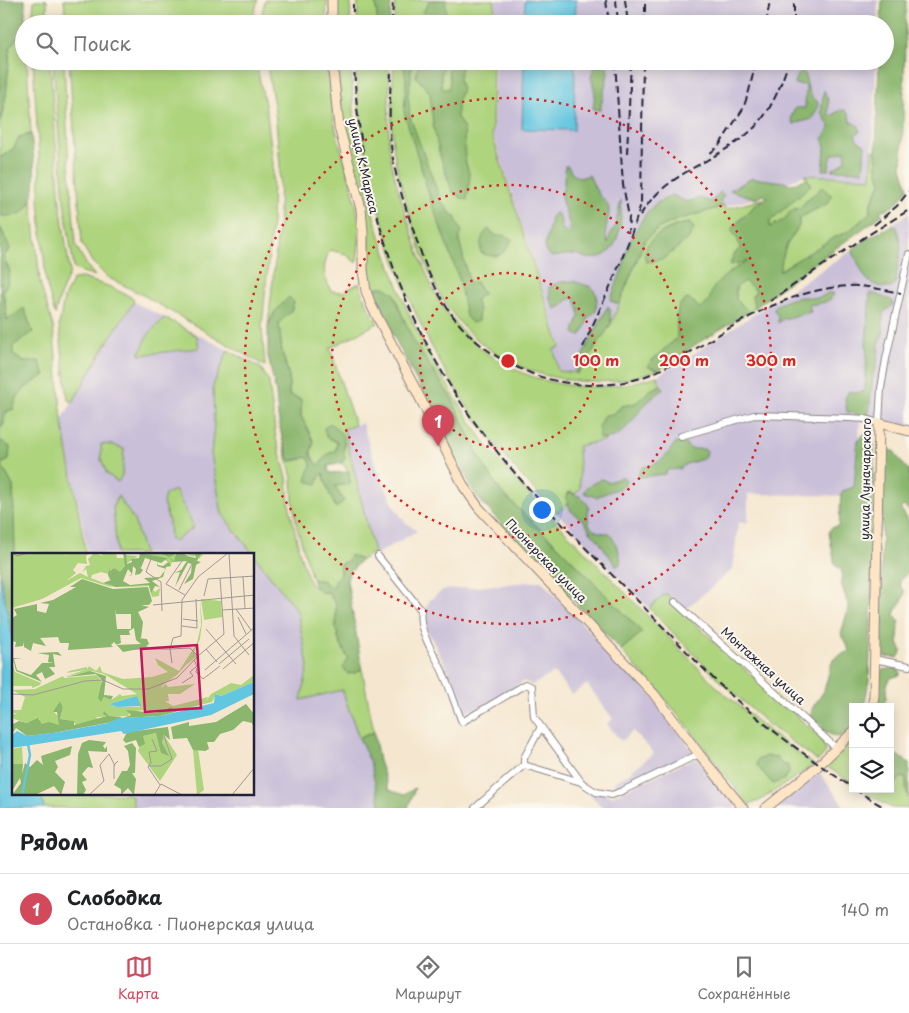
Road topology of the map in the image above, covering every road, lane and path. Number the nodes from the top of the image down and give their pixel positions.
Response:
1 (332, 0) edge
2 (332, 15) edge
3 (333, 70) edge
4 (909, 254) edge
5 (371, 305) joint
6 (878, 423) junction
7 (909, 431) edge
8 (681, 436) dead end
9 (378, 556) dead end
10 (675, 602) dead end
11 (874, 659) junction
12 (909, 666) edge
13 (873, 703) edge
14 (542, 727) junction
15 (849, 736) edge
16 (836, 748) junction
17 (699, 754) junction
18 (524, 765) junction
19 (582, 783) junction
20 (475, 808) edge
21 (742, 808) edge
22 (766, 808) edge

1 - 2 main road
3 - 5 main road, улица К.Маркса
4 - 6 street, улица Луначарского
5 - 17 main road, Пионерская улица
6 - 7 main road
6 - 8 street
6 - 11 main road, улица Луначарского
9 - 14 street
10 - 16 street, Монтажная улица
11 - 12 street
11 - 13 main road, улица Луначарского
14 - 18 street
14 - 19 street
15 - 16 main road
16 - 22 main road
17 - 19 street
17 - 21 main road, Пионерская улица
18 - 19 street
18 - 20 street

